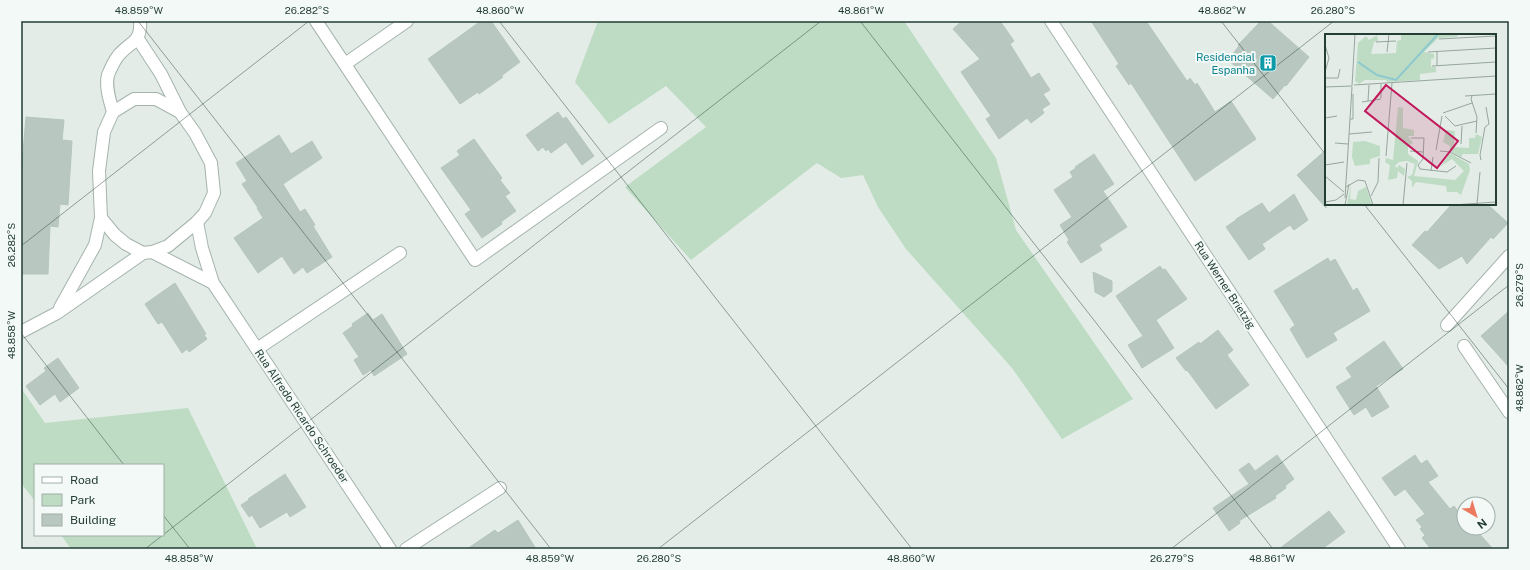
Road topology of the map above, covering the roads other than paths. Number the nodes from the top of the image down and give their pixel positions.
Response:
1 (140, 21) edge
2 (316, 21) edge
3 (407, 21) edge
4 (1051, 21) edge
5 (138, 39) junction
6 (345, 64) junction
7 (113, 112) junction
8 (180, 112) junction
9 (661, 128) dead end
10 (101, 218) junction
11 (197, 222) junction
12 (148, 252) junction
13 (400, 253) dead end
14 (1509, 256) edge
15 (213, 283) junction
16 (58, 312) junction
17 (1446, 325) dead end
18 (21, 332) edge
19 (1464, 346) dead end
20 (257, 349) junction
21 (1509, 412) edge
22 (500, 488) dead end
23 (390, 549) edge
24 (406, 549) edge
25 (1399, 549) edge

1 - 5 street
2 - 6 street
3 - 6 street
4 - 25 street, Rua Werner Brietzig
5 - 7 street
5 - 8 street
6 - 9 street
7 - 8 street
7 - 10 street
8 - 11 street
10 - 12 street
10 - 16 street
11 - 12 street
11 - 15 street, Rua Alfredo Ricardo Schroeder
12 - 15 street, Rua Alfredo Ricardo Schroeder
12 - 16 street
13 - 20 street
14 - 17 street
15 - 20 street, Rua Alfredo Ricardo Schroeder
16 - 18 street
19 - 21 street
20 - 23 street, Rua Alfredo Ricardo Schroeder
22 - 24 street

